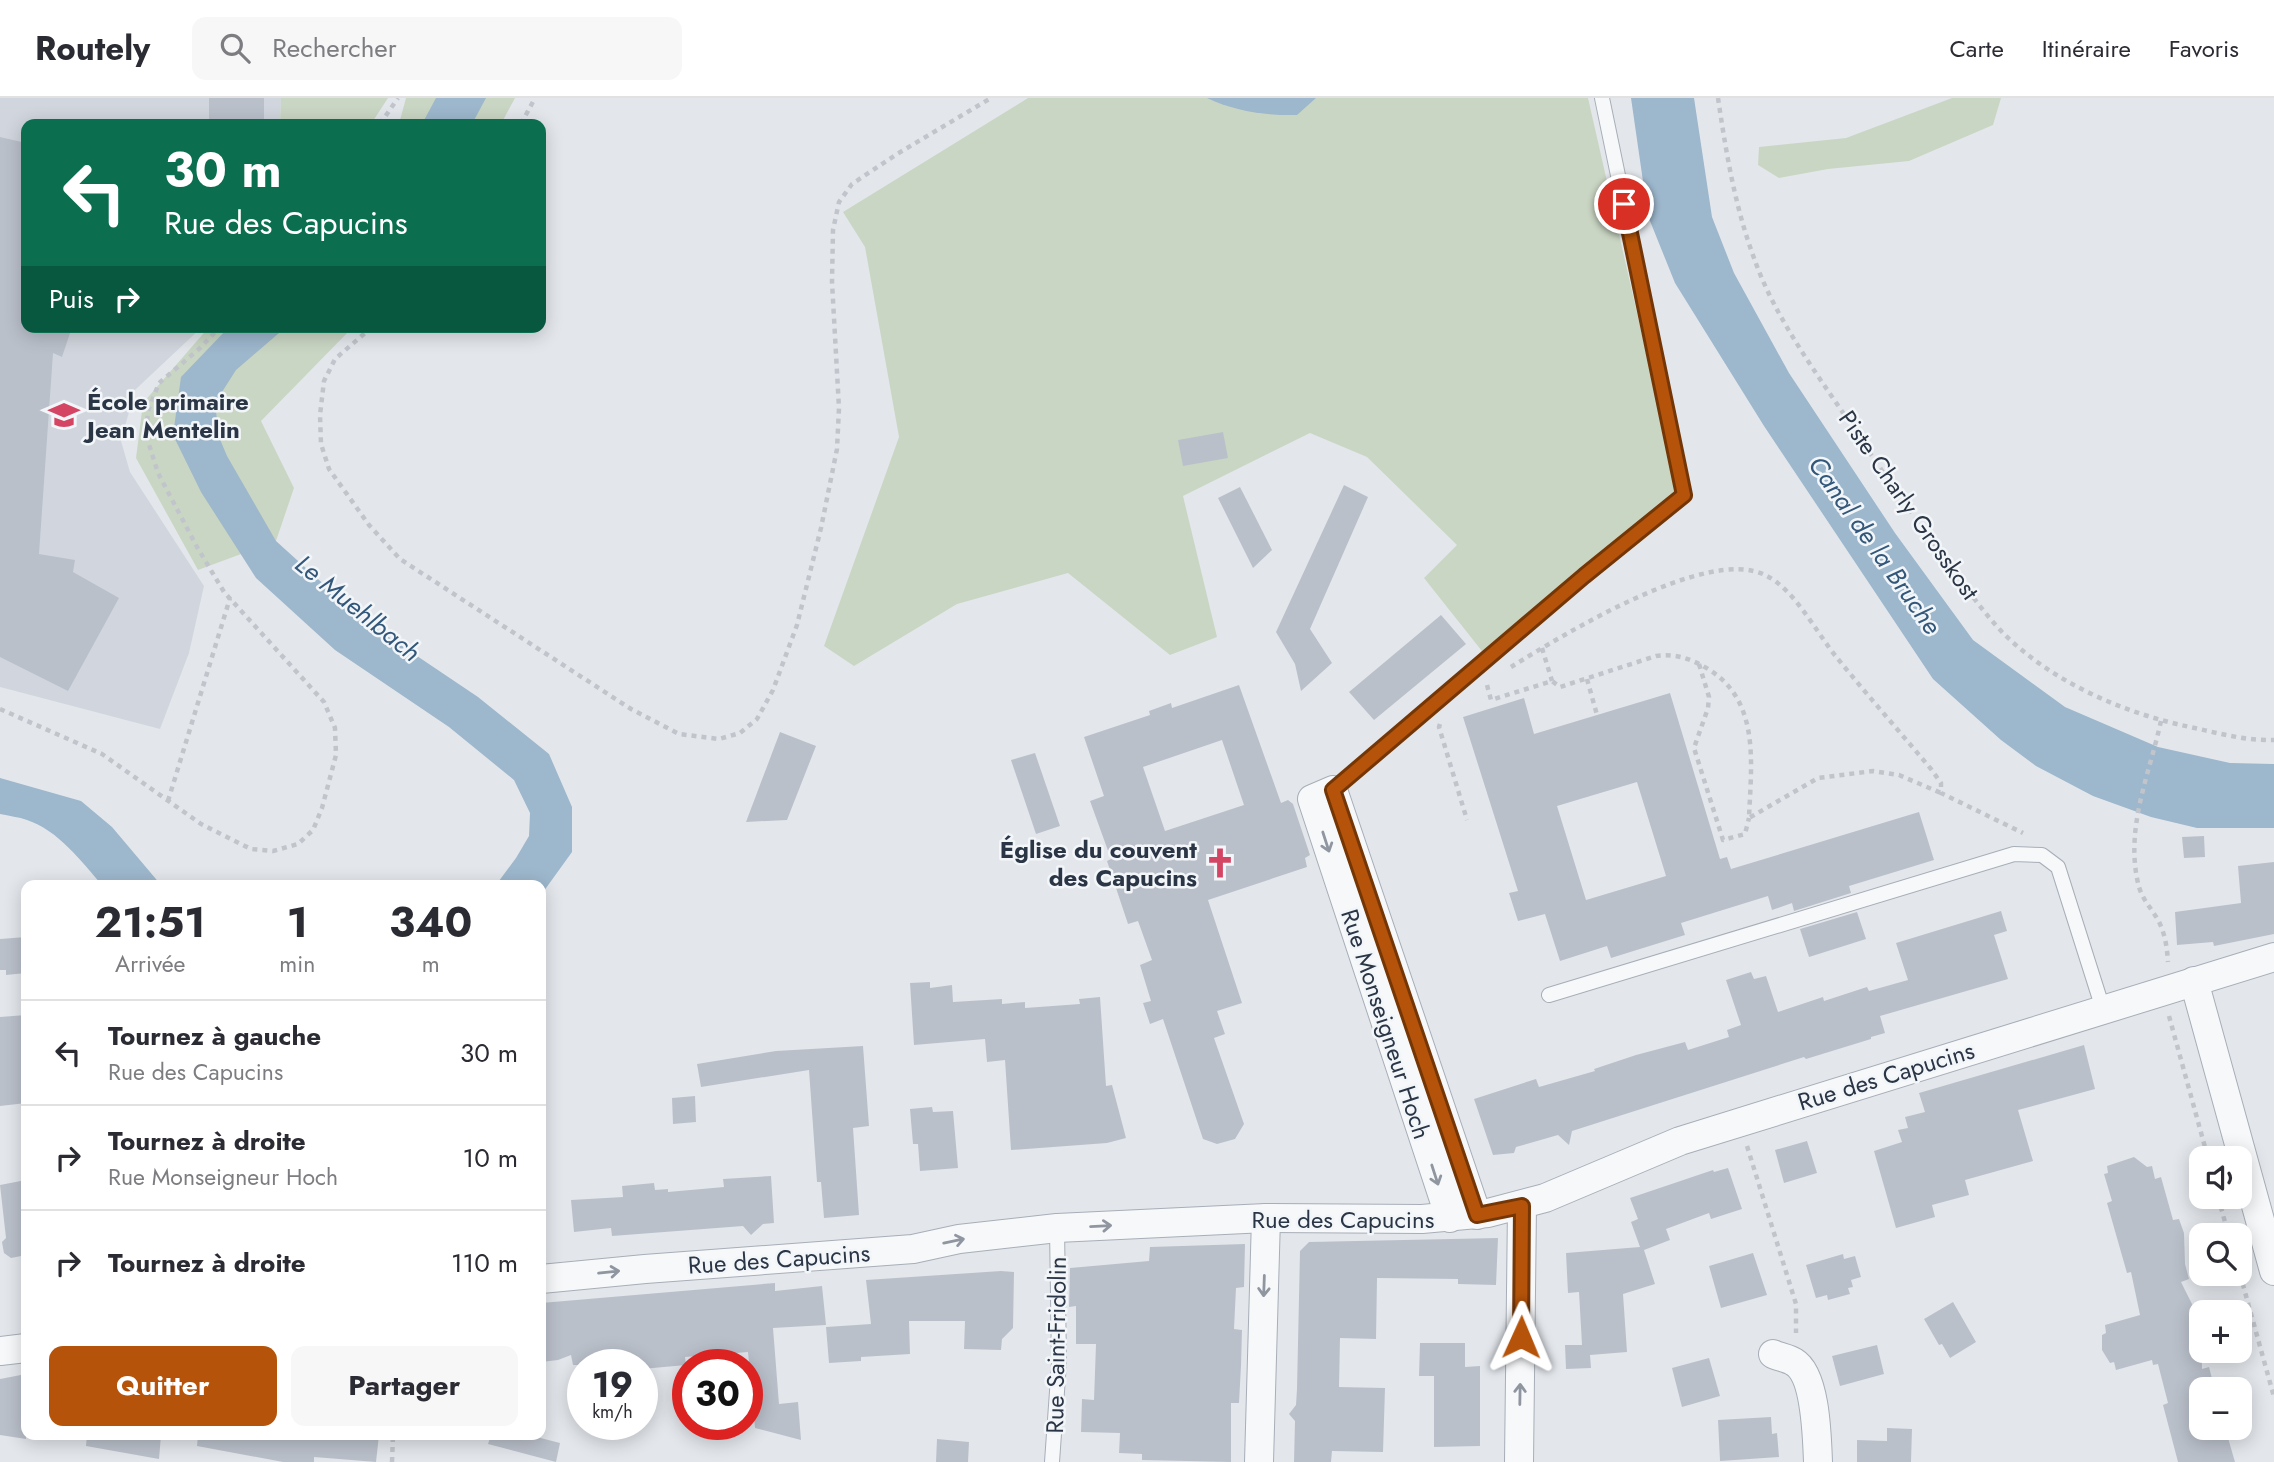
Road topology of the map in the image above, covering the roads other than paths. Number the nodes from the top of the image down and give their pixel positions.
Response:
1 (1602, 98) edge
2 (1333, 790) joint
3 (2274, 957) edge
4 (2181, 985) junction
5 (1549, 995) dead end
6 (2104, 1009) junction
7 (1522, 1206) junction
8 (1463, 1217) junction
9 (1266, 1218) junction
10 (1057, 1228) junction
11 (2274, 1271) edge
12 (546, 1279) edge
13 (21, 1349) edge
14 (0, 1351) edge
15 (1784, 1358) road end
16 (1052, 1462) edge
17 (1259, 1462) edge
18 (1519, 1462) edge
19 (1818, 1462) edge

1 - 2 lane
2 - 8 street, Rue Monseigneur Hoch
3 - 4 street, Rue des Capucins
4 - 6 street, Rue des Capucins
4 - 11 street
5 - 6 lane
6 - 7 street, Rue des Capucins
7 - 8 street, Rue des Capucins
18 -> 7 street
8 - 9 street, Rue des Capucins
10 -> 9 street, Rue des Capucins
9 -> 17 street
12 -> 10 street, Rue des Capucins
10 - 16 lane, Rue Saint-Fridolin
13 - 14 street
15 - 19 street

